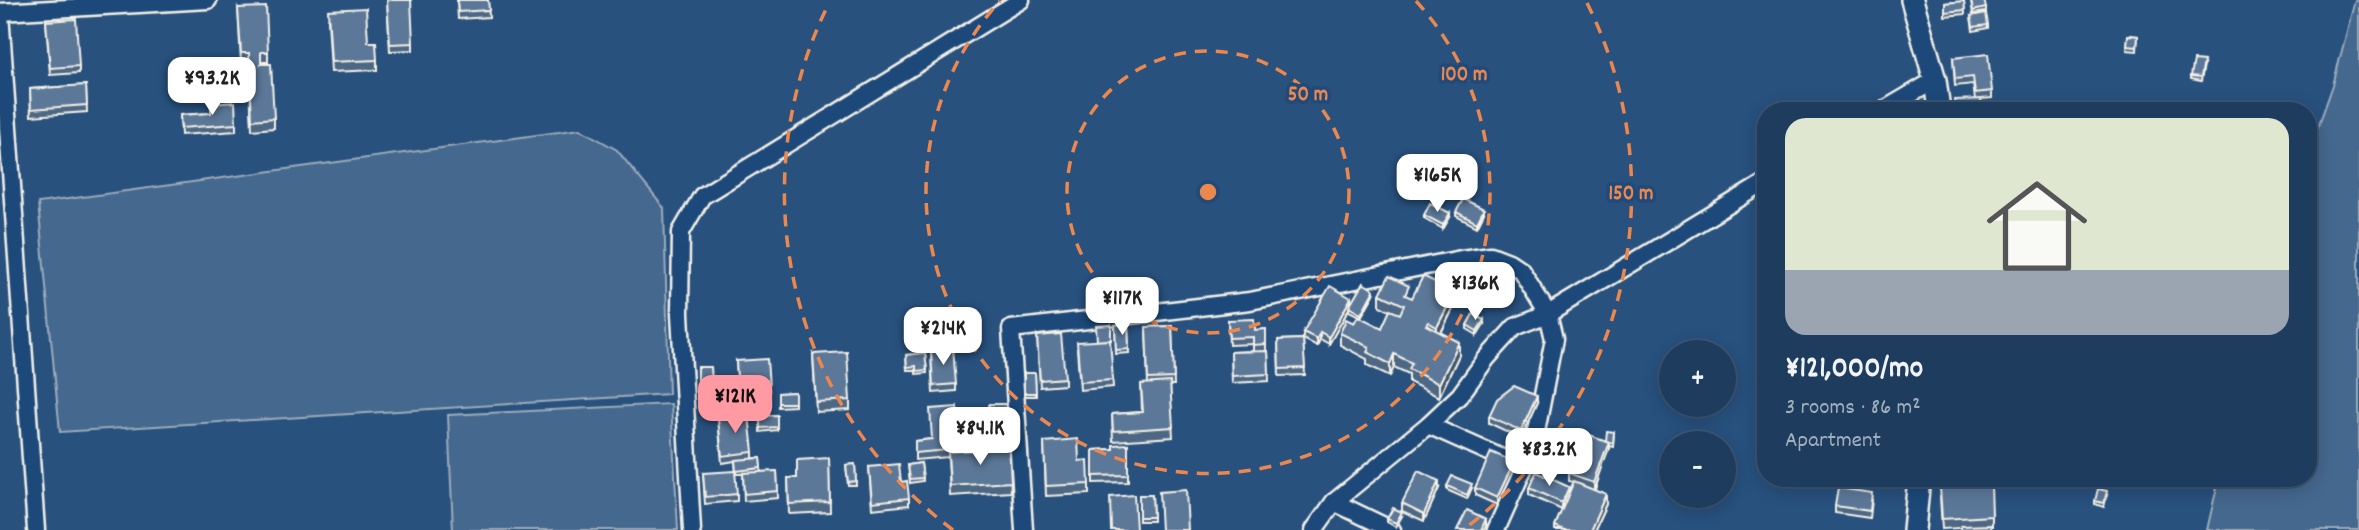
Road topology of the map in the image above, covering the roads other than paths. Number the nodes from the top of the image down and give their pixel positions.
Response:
1 (208, 0) edge
2 (1021, 0) edge
3 (1912, 0) edge
4 (0, 12) edge
5 (1935, 80) junction
6 (1898, 102) edge
7 (1938, 102) edge
8 (1757, 187) edge
9 (1548, 314) junction
10 (1428, 425) junction
11 (1524, 468) junction
12 (1918, 487) edge
13 (1334, 502) junction
14 (36, 530) edge
15 (692, 530) edge
16 (1024, 530) edge
17 (1314, 530) edge
18 (1392, 530) edge
19 (1496, 530) edge
20 (1914, 530) edge

1 - 4 street
2 - 15 street
3 - 5 street
4 - 14 street
5 - 6 street
5 - 7 street
8 - 9 street
9 - 10 street
9 - 11 street
9 - 16 street
10 - 11 street
10 - 13 street
11 - 19 street
12 - 20 street
13 - 17 street
13 - 18 street

